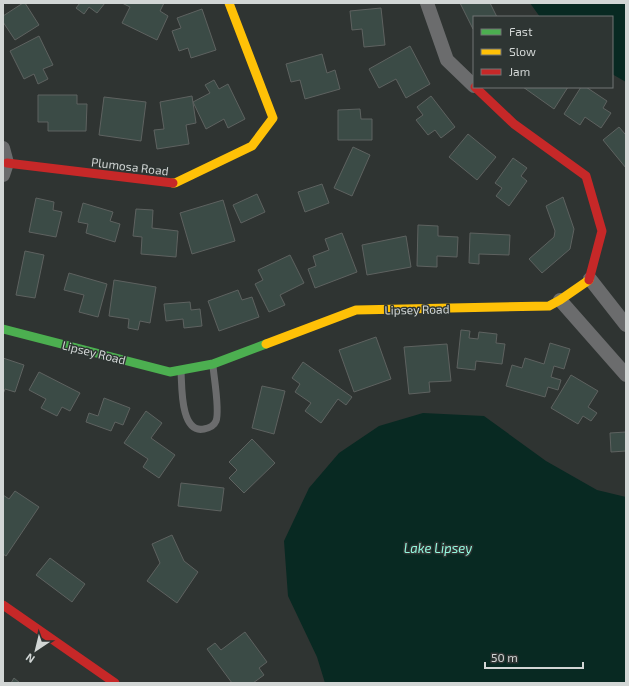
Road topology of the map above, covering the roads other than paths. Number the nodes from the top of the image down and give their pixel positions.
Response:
1 (229, 3) edge
2 (427, 3) edge
3 (473, 84) edge
4 (477, 88) edge
5 (3, 148) edge
6 (5, 169) edge
7 (590, 280) junction
8 (560, 300) junction
9 (626, 325) edge
10 (3, 329) edge
11 (213, 364) junction
12 (181, 369) junction
13 (626, 375) edge
14 (3, 605) edge
15 (116, 683) edge

1 - 6 street, Plumosa Road
2 - 3 street
4 - 7 street
5 - 6 street
7 - 8 street, Lipsey Road
7 - 9 street
8 - 11 street, Lipsey Road
8 - 13 street
10 - 12 street, Lipsey Road
11 - 12 street, Lipsey Road
11 - 12 lane
14 - 15 street

